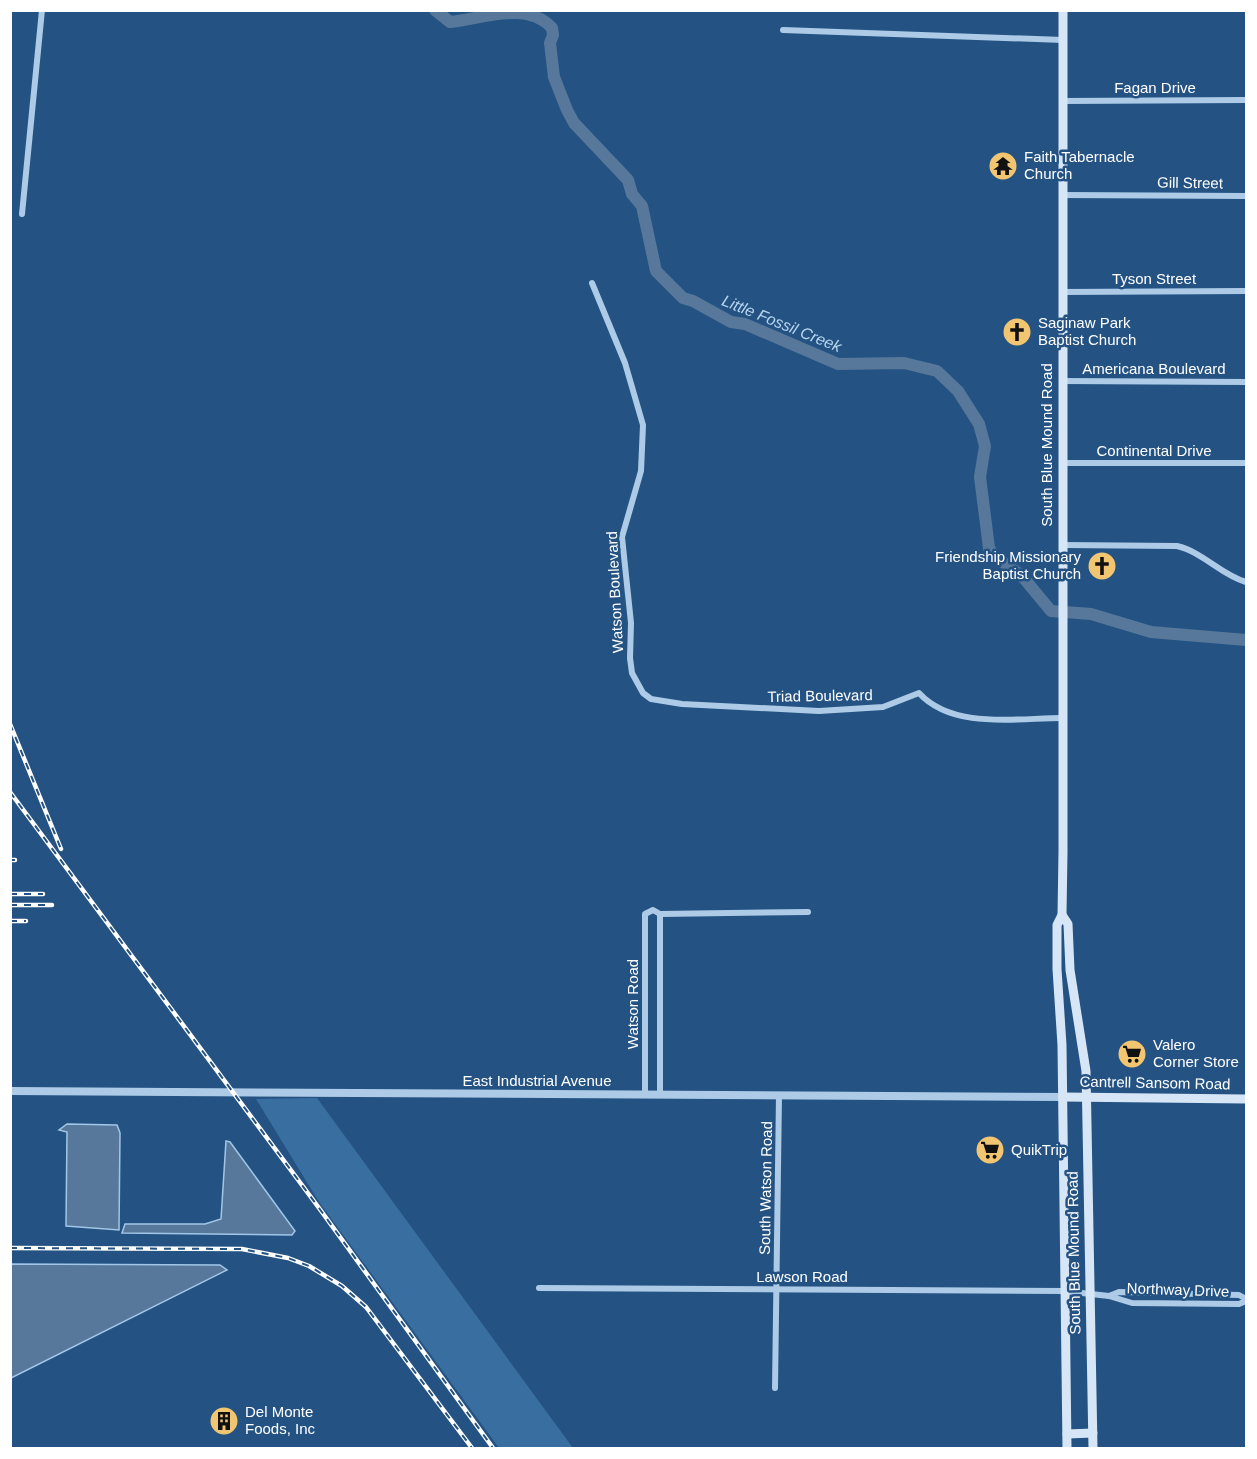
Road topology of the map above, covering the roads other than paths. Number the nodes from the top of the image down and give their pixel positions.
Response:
1 (42, 10) edge
2 (1063, 10) edge
3 (783, 30) dead end
4 (1063, 40) junction
5 (1063, 100) junction
6 (1246, 100) edge
7 (1062, 195) junction
8 (1246, 196) edge
9 (22, 214) dead end
10 (592, 283) dead end
11 (1246, 291) edge
12 (1062, 292) junction
13 (1062, 381) junction
14 (1246, 382) edge
15 (1062, 463) junction
16 (1246, 463) edge
17 (1062, 545) junction
18 (1246, 582) edge
19 (642, 693) joint
20 (1062, 718) junction
21 (808, 912) dead end
22 (660, 914) junction
23 (1062, 915) junction
24 (10, 1091) edge
25 (645, 1094) junction
26 (660, 1094) junction
27 (779, 1095) junction
28 (1063, 1097) junction
29 (1086, 1097) junction
30 (1246, 1099) edge
31 (539, 1288) dead end
32 (776, 1288) junction
33 (1065, 1291) junction
34 (1089, 1293) junction
35 (1109, 1296) junction
36 (1246, 1300) edge
37 (775, 1388) dead end
38 (1093, 1433) junction
39 (1067, 1434) junction
40 (1067, 1449) edge
41 (1093, 1449) edge

1 - 9 street
2 - 4 main road, South Blue Mound Road
3 - 4 street
4 - 5 main road, South Blue Mound Road
5 - 6 street, Fagan Drive
5 - 7 main road, South Blue Mound Road
7 - 8 street, Gill Street
7 - 12 main road, South Blue Mound Road
10 - 19 street, Watson Boulevard
11 - 12 street, Tyson Street
12 - 13 main road, South Blue Mound Road
13 - 14 street, Americana Boulevard
13 - 15 main road, South Blue Mound Road
15 - 16 street, Continental Drive
15 - 17 main road, South Blue Mound Road
17 - 18 street
17 - 20 main road, South Blue Mound Road
19 - 20 street, Triad Boulevard
20 - 23 main road, South Blue Mound Road
21 - 22 street
22 - 25 street, Watson Road
22 - 26 street
23 - 28 main road, South Blue Mound Road
23 - 29 main road, South Blue Mound Road
24 - 25 street, East Industrial Avenue
25 - 26 street, East Industrial Avenue
26 - 27 street, East Industrial Avenue
27 - 28 street, East Industrial Avenue
27 - 32 street, South Watson Road
28 - 29 main road, Cantrell Sansom Road
28 - 33 main road, South Blue Mound Road
29 - 30 main road, Cantrell Sansom Road
29 - 34 main road, South Blue Mound Road
31 - 32 street, Lawson Road
32 - 33 street, Lawson Road
32 - 37 street, South Watson Road
33 - 34 street, Northway Drive
33 - 39 main road, South Blue Mound Road
34 - 35 street, Northway Drive
34 - 38 main road, South Blue Mound Road
35 - 36 street, Northway Drive
35 - 36 street, Northway Drive
38 - 39 main road
38 - 41 main road, South Blue Mound Road
39 - 40 main road, South Blue Mound Road

